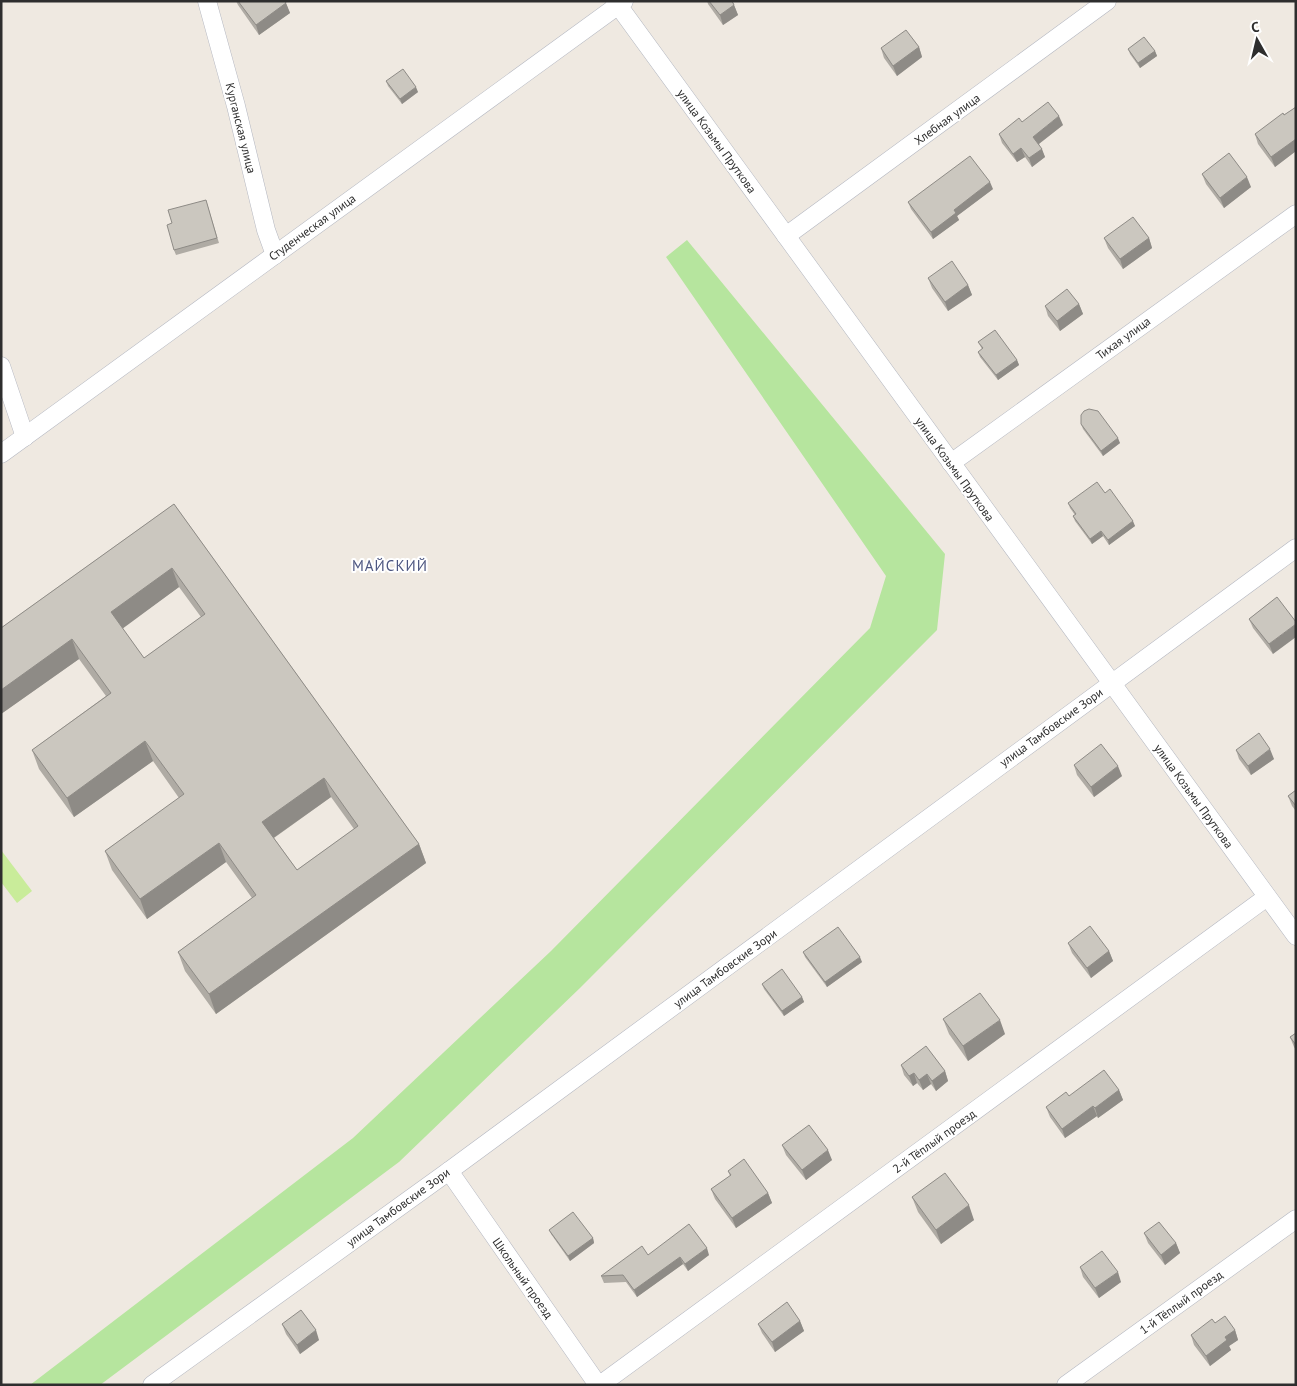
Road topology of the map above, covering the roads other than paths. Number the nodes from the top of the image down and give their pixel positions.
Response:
1 (208, 1) edge
2 (1107, 1) edge
3 (619, 3) edge
4 (1296, 214) edge
5 (786, 236) junction
6 (275, 255) junction
7 (1, 366) edge
8 (25, 437) junction
9 (1, 454) edge
10 (951, 463) junction
11 (1296, 548) edge
12 (1111, 683) junction
13 (1267, 897) junction
14 (1296, 936) edge
15 (449, 1171) junction
16 (1296, 1219) edge
17 (152, 1385) edge
18 (599, 1385) edge
19 (1066, 1385) edge

1 - 6 street, Курганская улица
2 - 5 street, Хлебная улица
3 - 5 street, улица Козьмы Пруткова
3 - 6 street, Студенческая улица
4 - 10 street, Тихая улица
5 - 10 street, улица Козьмы Пруткова
6 - 8 street, Студенческая улица
7 - 8 street
8 - 9 street, Студенческая улица
10 - 12 street, улица Козьмы Пруткова
11 - 12 street, улица Тамбовские Зори
12 - 13 street, улица Козьмы Пруткова
12 - 15 street, улица Тамбовские Зори
13 - 14 street, улица Козьмы Пруткова
13 - 18 street, 2-й Тёплый проезд
15 - 17 street, улица Тамбовские Зори
15 - 18 street, Школьный проезд
16 - 19 street, 1-й Тёплый проезд

